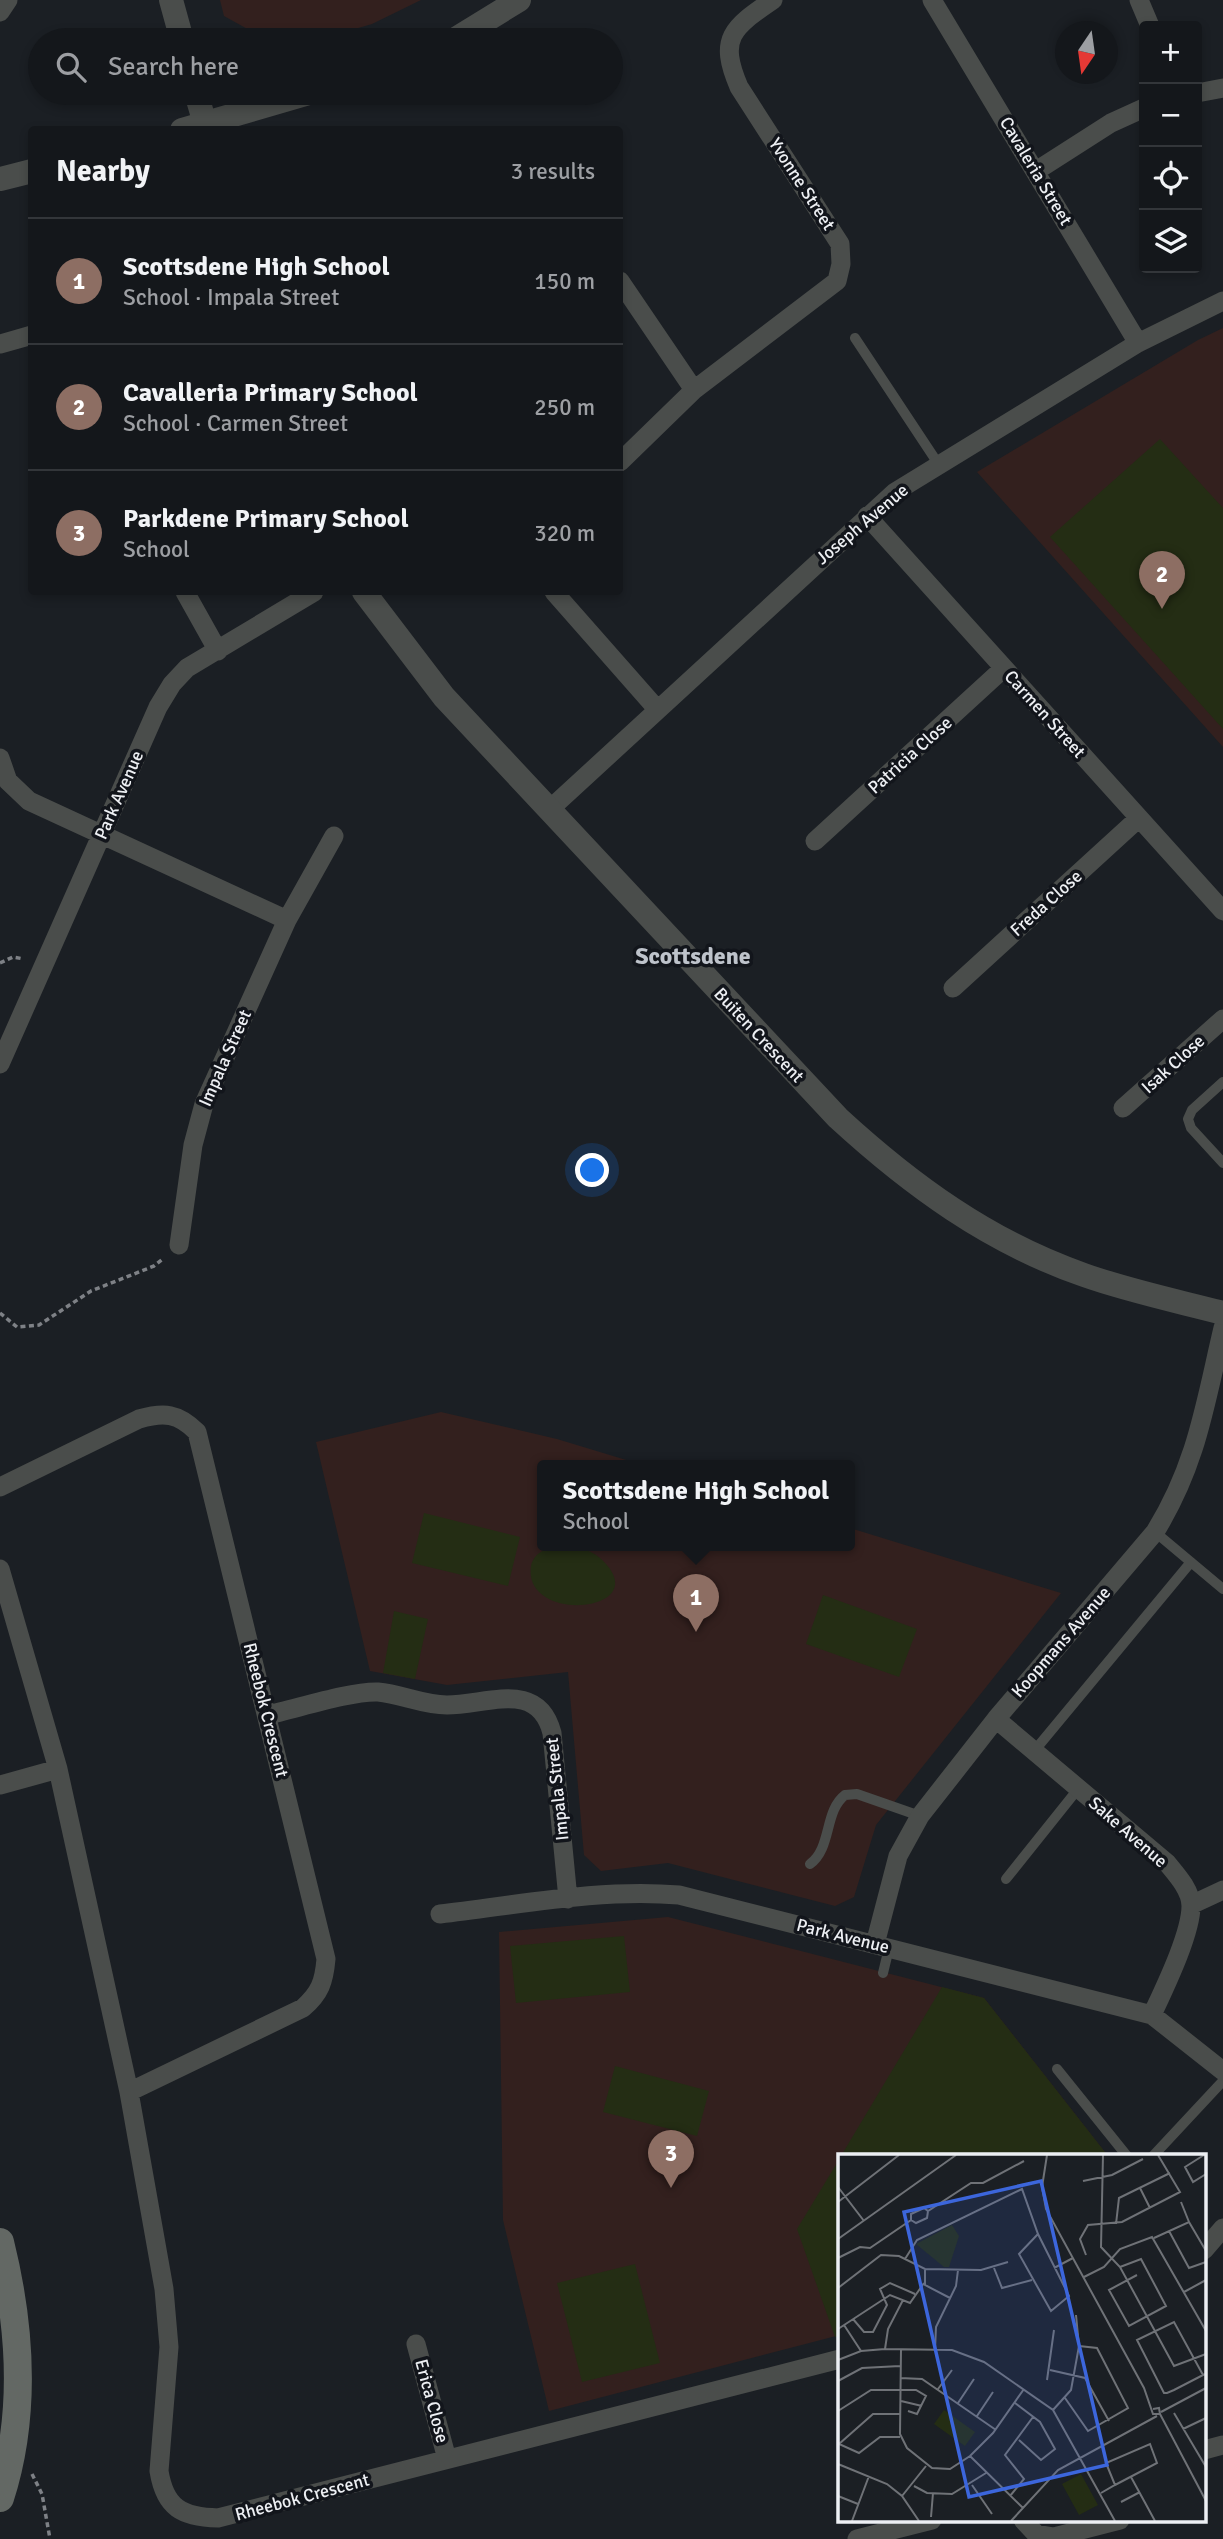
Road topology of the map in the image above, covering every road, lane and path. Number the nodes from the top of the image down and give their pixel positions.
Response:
1 (8, 0) edge
2 (171, 0) edge
3 (519, 0) edge
4 (773, 0) edge
5 (932, 0) edge
6 (1139, 0) edge
7 (0, 12) edge
8 (1148, 21) edge
9 (179, 28) edge
10 (474, 28) edge
11 (1223, 88) edge
12 (1202, 92) edge
13 (197, 105) edge
14 (271, 105) edge
15 (1139, 110) edge
16 (198, 126) edge
17 (204, 126) edge
18 (1036, 171) junction
19 (28, 172) edge
20 (0, 179) edge
21 (623, 285) edge
22 (1223, 301) edge
23 (28, 336) edge
24 (855, 338) dead end
25 (0, 344) edge
26 (1138, 344) junction
27 (694, 390) junction
28 (623, 459) edge
29 (939, 465) junction
30 (866, 516) junction
31 (187, 595) edge
32 (309, 595) edge
33 (366, 595) edge
34 (557, 595) edge
35 (218, 651) junction
36 (1004, 668) junction
37 (657, 709) junction
38 (0, 758) edge
39 (549, 810) junction
40 (1139, 818) junction
41 (102, 834) junction
42 (334, 836) dead end
43 (815, 841) dead end
44 (1223, 911) edge
45 (287, 920) junction
46 (0, 963) edge
47 (43, 964) junction
48 (953, 988) dead end
49 (1223, 1019) edge
50 (0, 1064) edge
51 (1223, 1082) edge
52 (1123, 1108) dead end
53 (1223, 1163) edge
54 (179, 1245) joint
55 (0, 1313) edge
56 (1223, 1313) edge
57 (1223, 1328) edge
58 (0, 1487) edge
59 (1155, 1532) junction
60 (1191, 1562) junction
61 (0, 1569) edge
62 (1223, 1590) edge
63 (267, 1715) junction
64 (996, 1719) junction
65 (1035, 1750) junction
66 (58, 1769) junction
67 (0, 1785) edge
68 (1078, 1789) junction
69 (836, 1805) junction
70 (822, 1816) dead end
71 (920, 1816) junction
72 (810, 1864) dead end
73 (1006, 1879) dead end
74 (1223, 1890) edge
75 (568, 1899) junction
76 (1191, 1905) junction
77 (440, 1914) dead end
78 (882, 1946) junction
79 (883, 1973) dead end
80 (1152, 2015) junction
81 (1057, 2069) dead end
82 (1223, 2071) edge
83 (1223, 2081) edge
84 (129, 2092) junction
85 (1125, 2154) edge
86 (1155, 2154) edge
87 (1223, 2228) edge
88 (0, 2242) edge
89 (1206, 2248) edge
90 (416, 2344) dead end
91 (838, 2360) edge
92 (1223, 2445) edge
93 (1206, 2449) edge
94 (447, 2459) junction
95 (29, 2469) dead end
96 (0, 2498) edge
97 (924, 2522) edge
98 (1025, 2522) edge
99 (1112, 2522) edge
100 (50, 2539) edge
101 (857, 2539) edge

1 - 7 street
2 - 9 street
3 - 10 street
4 - 27 street, Yvonne Street
5 - 18 street, Cavaleria Street
6 - 8 street
11 - 12 street
13 - 16 street
14 - 17 street
15 - 18 street
18 - 26 street, Cavaleria Street
19 - 20 street
21 - 27 street
22 - 26 street, Joseph Avenue
23 - 25 street
24 - 29 lane
26 - 29 street, Joseph Avenue
27 - 28 street, Yvonne Street
29 - 30 street, Joseph Avenue
30 - 36 street, Carmen Street
30 - 37 street, Joseph Avenue
31 - 35 street
32 - 35 street, Park Avenue
33 - 39 street, Buiten Crescent
34 - 37 street
35 - 41 street, Park Avenue
36 - 40 street, Carmen Street
36 - 43 street, Patricia Close
37 - 39 street, Joseph Avenue
38 - 41 street
39 - 56 street, Buiten Crescent
40 - 44 street, Carmen Street
40 - 48 street, Freda Close
41 - 45 street
41 - 47 street, Park Avenue
42 - 45 street, Impala Street
45 - 54 street, Impala Street
46 - 47 path
47 - 50 street, Park Avenue
49 - 52 street, Isak Close
51 - 53 lane
54 - 55 path
57 - 59 street, Koopmans Avenue
58 - 63 street, Rheebok Crescent
59 - 60 lane
59 - 64 street, Koopmans Avenue
60 - 62 lane
60 - 65 lane
61 - 66 street, Rheebok Crescent
63 - 75 street, Impala Street
63 - 84 street, Rheebok Crescent
64 - 65 street, Sake Avenue
64 - 71 street, Koopmans Avenue
65 - 68 street, Sake Avenue
66 - 67 street
66 - 84 street, Rheebok Crescent
68 - 73 lane
68 - 76 street, Sake Avenue
69 - 70 lane
69 - 71 lane
69 - 72 lane
71 - 78 street, Koopmans Avenue
74 - 76 street
75 - 77 street, Park Avenue
75 - 78 street, Park Avenue
76 - 80 street
78 - 79 lane
78 - 80 street, Park Avenue
80 - 82 street, Park Avenue
81 - 85 lane
83 - 86 lane
84 - 94 street, Rheebok Crescent
87 - 89 street
88 - 96 main road
90 - 94 street, Erica Close
91 - 94 street, Rheebok Crescent
92 - 93 street
95 - 100 path
97 - 101 street
98 - 99 street

